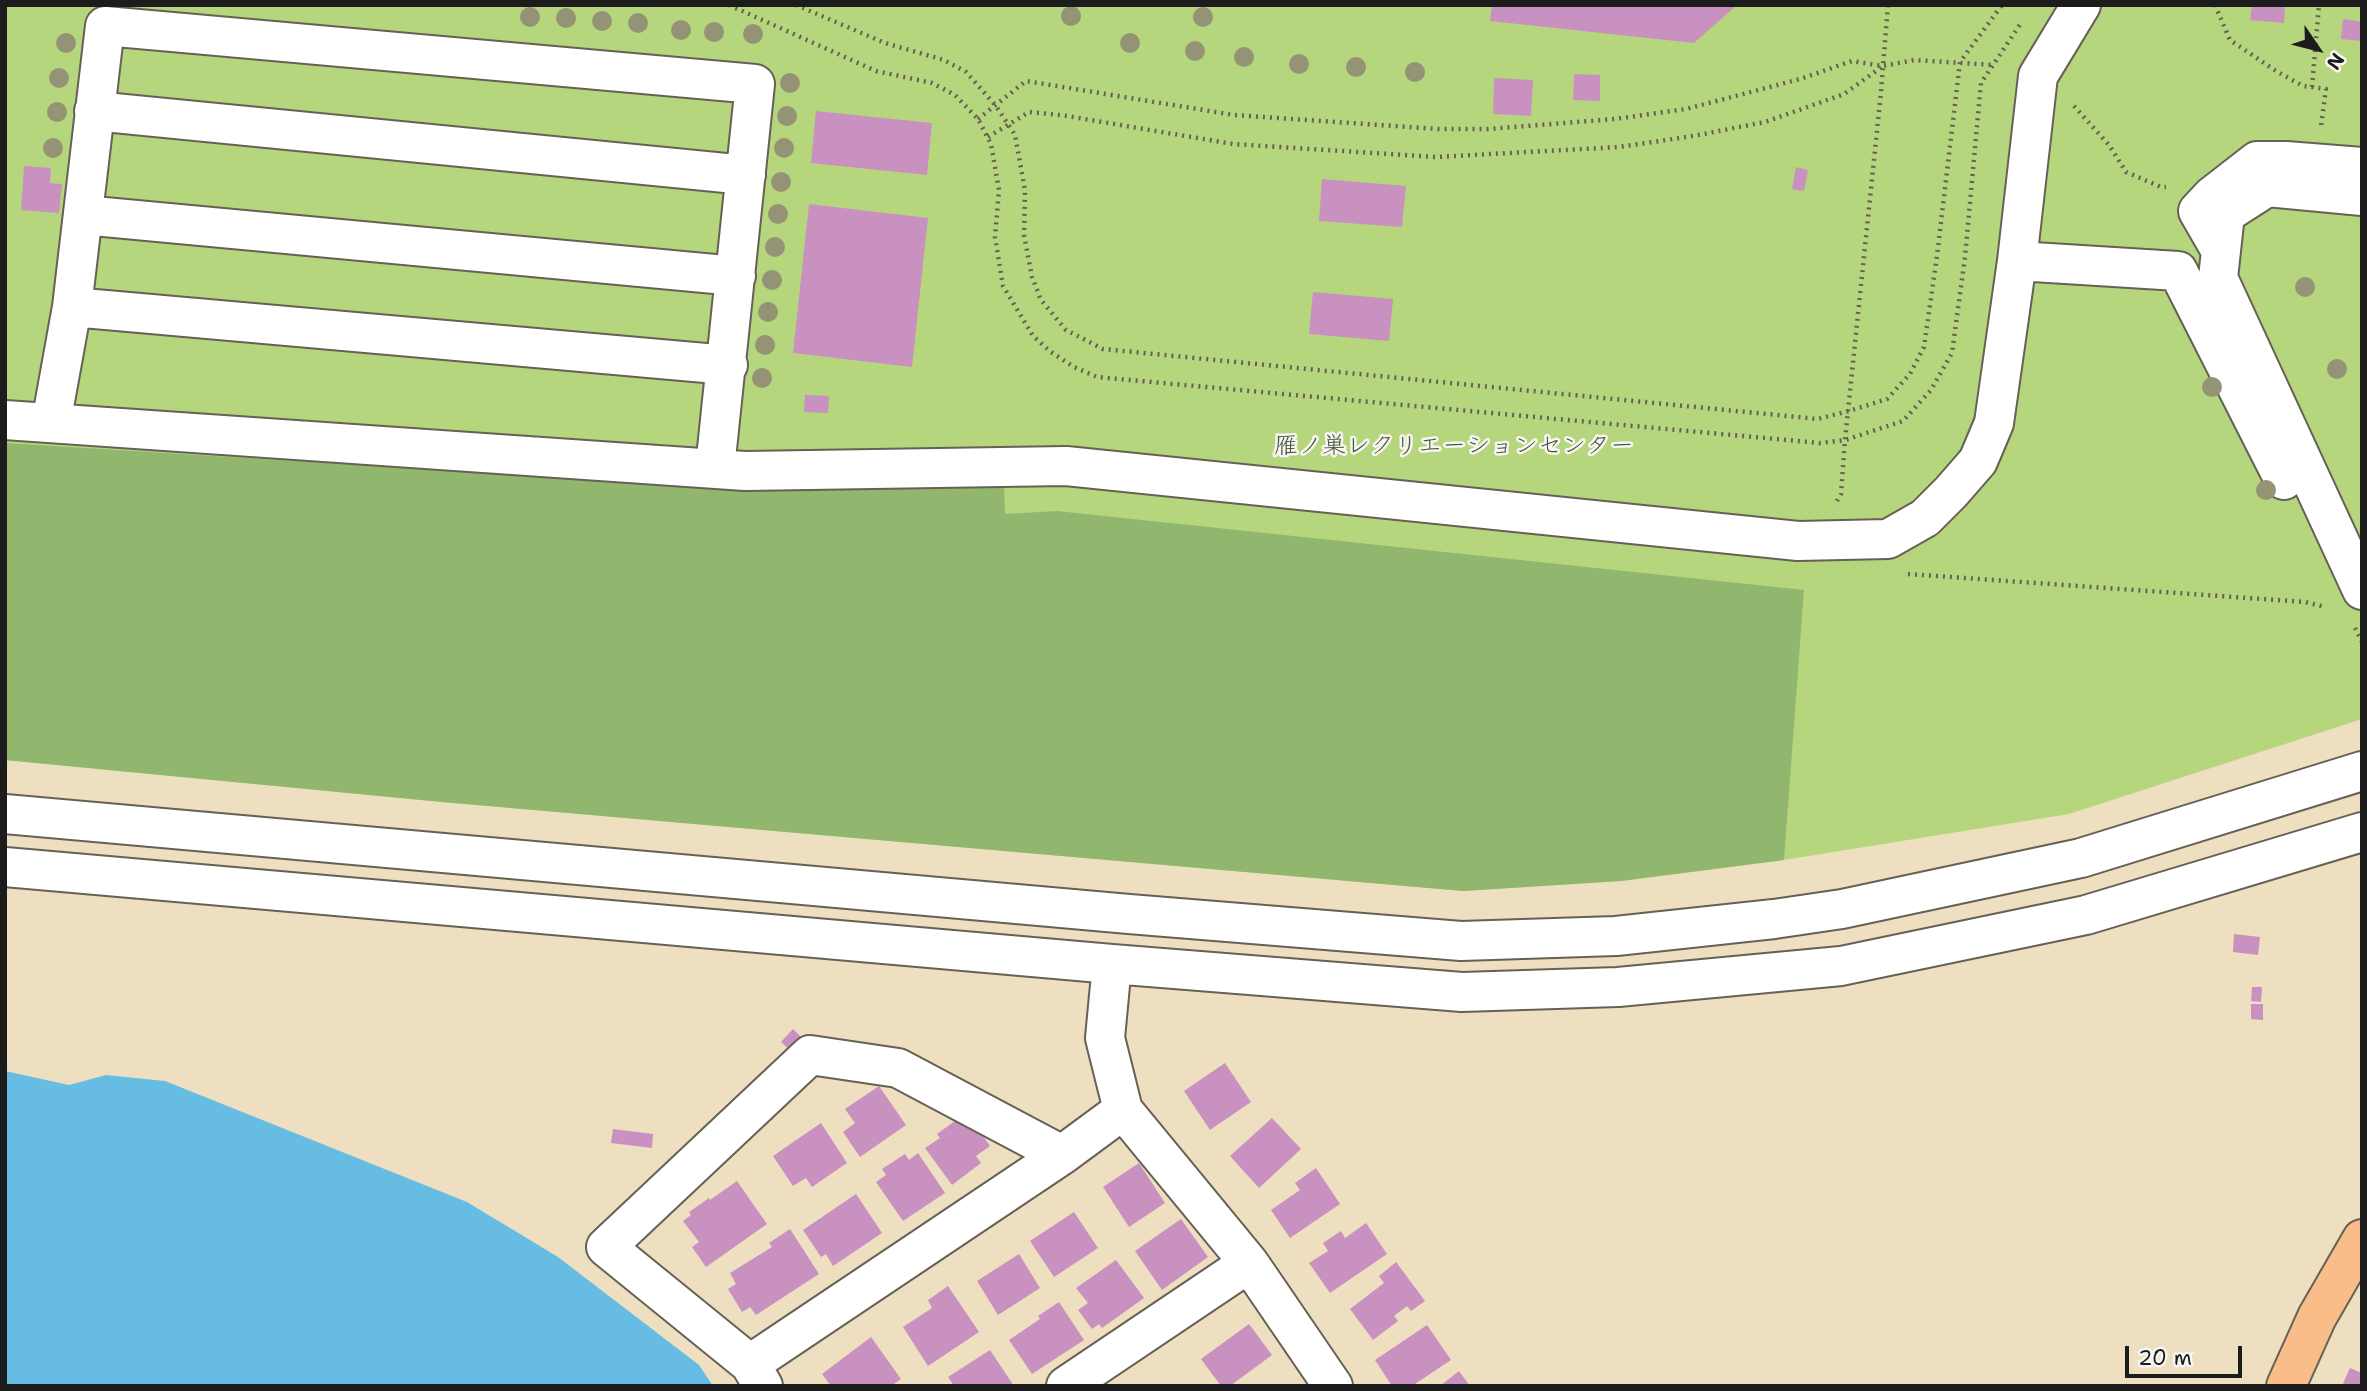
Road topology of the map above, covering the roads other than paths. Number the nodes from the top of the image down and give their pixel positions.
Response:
1 (2081, 5) edge
2 (94, 111) junction
3 (2362, 167) edge
4 (746, 175) junction
5 (2362, 196) edge
6 (83, 215) junction
7 (2221, 251) junction
8 (2017, 261) junction
9 (736, 276) junction
10 (72, 307) junction
11 (727, 365) junction
12 (5, 420) edge
13 (51, 424) junction
14 (715, 468) junction
15 (2341, 542) junction
16 (2362, 590) edge
17 (2362, 771) edge
18 (5, 814) edge
19 (2362, 832) edge
20 (5, 867) edge
21 (1111, 964) junction
22 (1124, 1110) junction
23 (1062, 1155) junction
24 (2362, 1239) edge
25 (1249, 1263) junction
26 (756, 1375) edge
27 (2288, 1385) edge
28 (1066, 1386) edge
29 (1333, 1386) edge

1 - 8 street
2 - 4 street
2 - 4 street
2 - 6 street
3 - 7 street
4 - 9 street
5 - 7 street
6 - 9 street
6 - 10 street
7 - 15 street
8 - 14 street
8 - 15 street
9 - 11 street
10 - 11 street
10 - 13 street
11 - 14 street
12 - 13 street
13 - 14 street
15 - 16 street
17 - 18 street
19 - 21 street
20 - 21 street
21 - 22 street
22 - 23 street
22 - 25 street
23 - 26 street
23 - 26 street
24 - 27 main road
25 - 28 street
25 - 29 street

